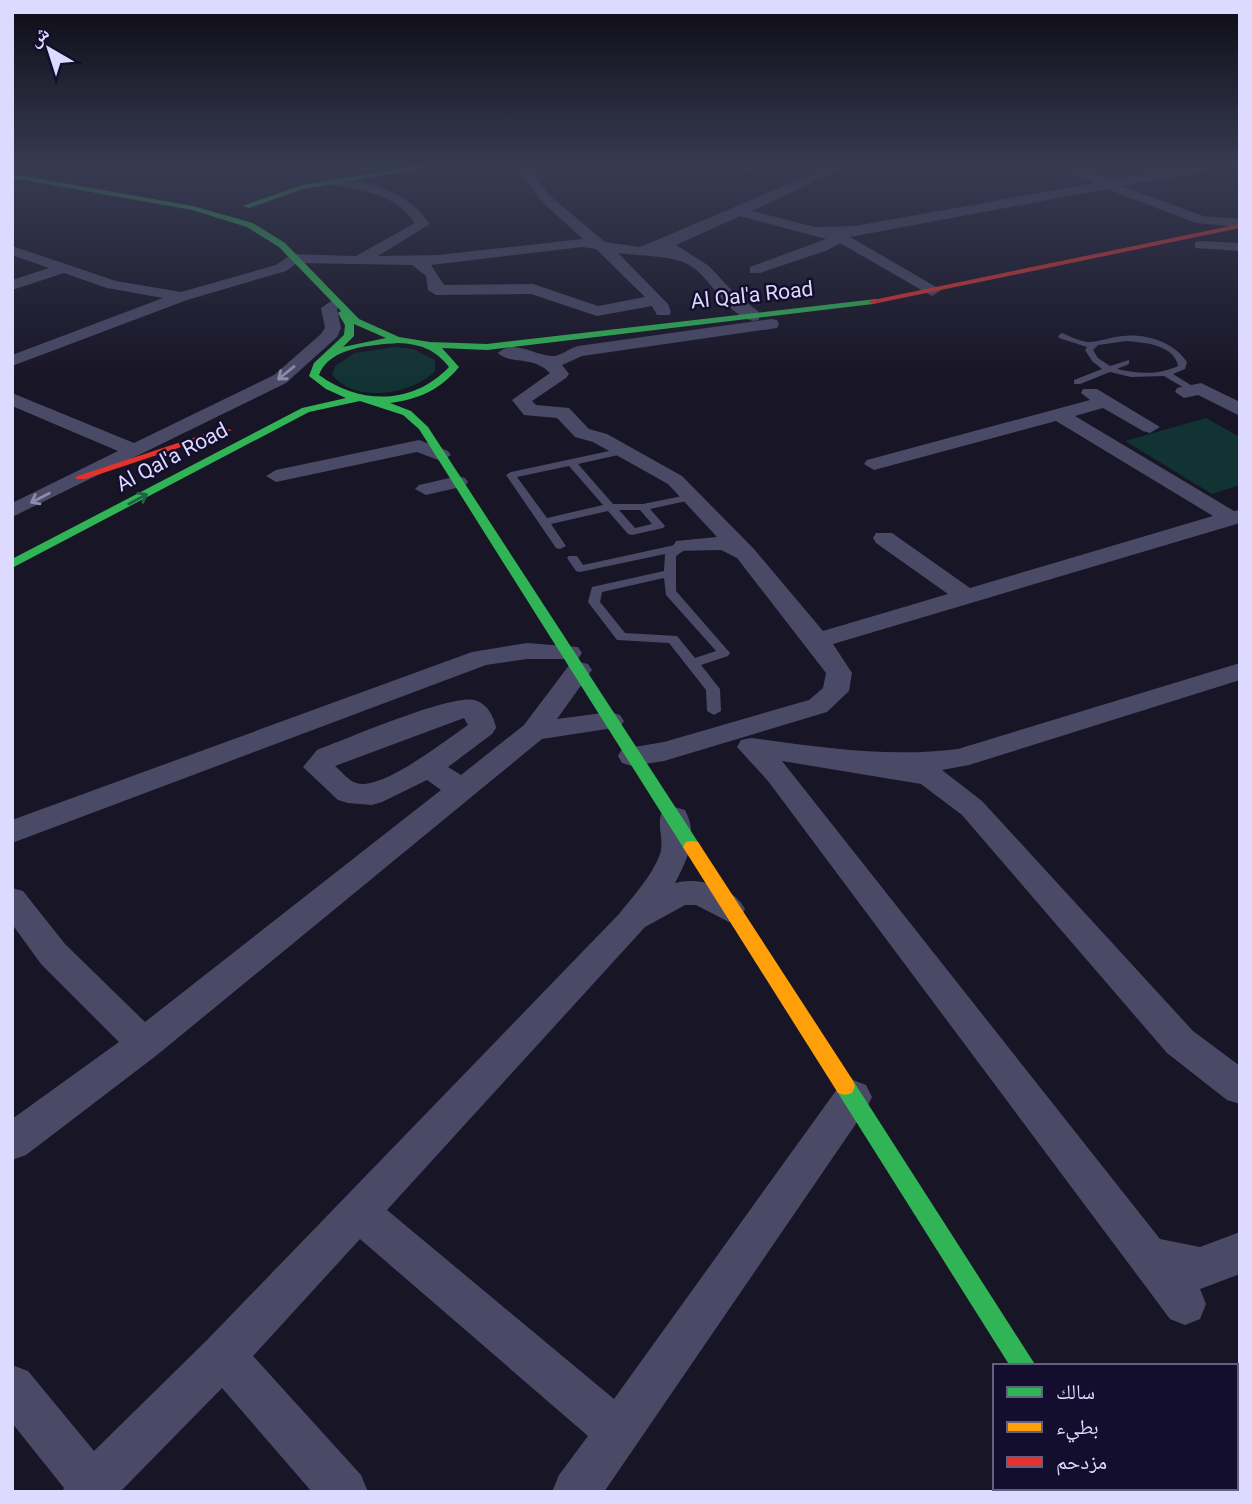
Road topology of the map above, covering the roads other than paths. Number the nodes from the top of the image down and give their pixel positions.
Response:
1 (269, 237) edge
2 (397, 237) edge
3 (576, 237) edge
4 (587, 237) edge
5 (683, 237) edge
6 (837, 237) joint
7 (1166, 237) edge
8 (1185, 237) edge
9 (1239, 237) edge
10 (558, 244) junction
11 (667, 244) junction
12 (1200, 244) junction
13 (856, 246) junction
14 (1240, 246) edge
15 (599, 247) junction
16 (823, 247) junction
17 (12, 250) edge
18 (621, 251) junction
19 (1114, 253) junction
20 (647, 254) junction
21 (292, 258) junction
22 (686, 258) junction
23 (350, 261) junction
24 (417, 261) junction
25 (64, 268) junction
26 (628, 268) junction
27 (755, 270) dead end
28 (256, 274) junction
29 (309, 276) junction
30 (12, 285) edge
31 (932, 291) junction
32 (181, 297) junction
33 (656, 300) junction
34 (339, 309) junction
35 (753, 316) junction
36 (771, 324) junction
37 (647, 328) junction
38 (1062, 336) dead end
39 (398, 340) junction
40 (430, 345) junction
41 (1093, 345) junction
42 (508, 353) junction
43 (331, 354) junction
44 (12, 361) edge
45 (1126, 362) dead end
46 (553, 363) junction
47 (1112, 370) junction
48 (452, 373) junction
49 (1167, 374) junction
50 (314, 376) junction
51 (1077, 382) dead end
52 (435, 386) junction
53 (1189, 391) joint
54 (12, 399) edge
55 (362, 399) junction
56 (1240, 410) edge
57 (1059, 414) junction
58 (246, 424) junction
59 (423, 427) junction
60 (1150, 427) dead end
61 (401, 449) junction
62 (135, 451) junction
63 (623, 451) junction
64 (441, 455) junction
65 (572, 462) junction
66 (874, 464) dead end
67 (148, 474) dead end
68 (276, 476) dead end
69 (81, 477) junction
70 (458, 482) junction
71 (426, 489) dead end
72 (691, 497) junction
73 (610, 507) junction
74 (643, 508) junction
75 (12, 511) edge
76 (1235, 517) edge
77 (544, 522) junction
78 (884, 538) dead end
79 (560, 546) dead end
80 (684, 547) junction
81 (746, 554) junction
82 (573, 558) dead end
83 (12, 564) edge
84 (670, 573) junction
85 (965, 596) junction
86 (540, 609) junction
87 (817, 640) junction
88 (481, 658) junction
89 (574, 662) junction
90 (694, 663) junction
91 (1240, 671) edge
92 (714, 711) dead end
93 (610, 721) junction
94 (534, 731) junction
95 (746, 738) junction
96 (813, 755) junction
97 (632, 756) junction
98 (868, 763) junction
99 (428, 767) junction
100 (463, 790) junction
101 (795, 798) junction
102 (674, 818) junction
103 (12, 832) edge
104 (12, 900) edge
105 (734, 913) junction
106 (630, 923) junction
107 (144, 1044) junction
108 (1240, 1088) edge
109 (853, 1097) junction
110 (12, 1142) edge
111 (359, 1212) junction
112 (1240, 1253) edge
113 (1149, 1257) junction
114 (1185, 1304) dead end
115 (223, 1356) junction
116 (1023, 1364) edge
117 (12, 1387) edge
118 (618, 1432) junction
119 (89, 1489) edge
120 (344, 1492) edge
121 (576, 1492) edge

1 - 21 main road
2 - 23 street
3 - 10 street
4 - 15 street
5 - 11 street
6 - 13 street
6 - 16 street
7 - 19 street
8 - 19 main road, Al Qal'a Road
9 - 12 main road, Al Qal'a Road
10 - 15 street
10 - 24 street
11 - 18 street
11 - 20 street
11 - 22 street
12 - 14 street
12 - 36 main road, Al Qal'a Road
13 - 16 street
13 - 31 street
15 - 18 street
15 - 26 street
16 - 27 street
17 - 25 street
18 - 20 street
19 - 31 main road, Al Qal'a Road
20 - 22 street
20 - 26 street
21 - 23 street
21 - 28 street
21 - 29 main road
22 - 35 street
23 - 24 street
23 - 29 street
24 - 33 street
25 - 30 street
25 - 32 street
26 - 33 street
28 - 29 street
28 - 32 street
29 - 34 main road
31 - 35 main road, Al Qal'a Road
32 - 44 street
33 - 37 street
34 - 39 main road
34 - 43 main road, Al Qal'a Road
34 -> 62 street
35 - 37 main road, Al Qal'a Road
36 - 42 main road, Al Qal'a Road
36 - 46 street
37 - 40 main road, Al Qal'a Road
38 - 41 lane
39 - 40 main road, Al Qal'a Road
39 - 43 main road
40 - 48 main road
41 - 47 lane
41 - 49 lane
42 - 46 street
42 - 48 main road, Al Qal'a Road
43 - 50 main road, Al Qal'a Road
45 - 47 lane
46 - 63 street
47 - 49 lane
47 - 51 lane
48 - 52 main road, Al Qal'a Road
49 - 53 lane
50 - 55 main road
50 - 58 main road, Al Qal'a Road
52 - 55 main road, Al Qal'a Road
52 - 59 main road
53 - 56 street
54 - 62 street
55 - 59 main road
83 -> 55 main road, Al Qal'a Road
57 - 60 street
57 - 66 street
57 - 76 street
58 - 67 main road, Al Qal'a Road
58 - 69 main road
59 - 61 street
59 - 64 main road
61 - 64 street
61 - 68 street
62 - 69 street
63 - 65 lane
63 - 72 street
64 - 70 main road
65 - 73 lane
65 - 77 lane
69 -> 75 street
70 - 71 street
70 - 86 main road
72 - 74 lane
72 - 81 street
73 - 74 lane
73 - 74 lane
73 - 77 lane
76 - 85 street
77 - 79 lane
78 - 85 street
80 - 81 street
80 - 82 lane
80 - 84 lane
81 - 87 street
84 - 90 lane
84 - 90 lane
85 - 87 street
86 - 88 street
86 - 89 main road
87 - 95 street
88 - 89 street
88 - 103 street
89 - 93 main road
89 - 94 street
90 - 92 lane
91 - 98 street
93 - 94 street
93 - 97 main road
94 - 100 street
95 - 96 street
95 - 97 street
95 - 101 street
96 - 98 street
96 - 101 street
97 - 102 main road
98 - 108 street
99 - 99 street
99 - 100 street
100 - 107 street
101 - 113 street
102 - 105 main road
102 - 106 street
104 - 107 street
105 - 106 street
105 - 109 main road
106 - 111 street
107 - 110 street
109 - 116 main road
109 - 118 street
111 - 115 street
111 - 118 street
112 - 113 street
113 - 114 street
115 - 119 street
115 - 120 street
117 - 119 street
118 - 121 street

